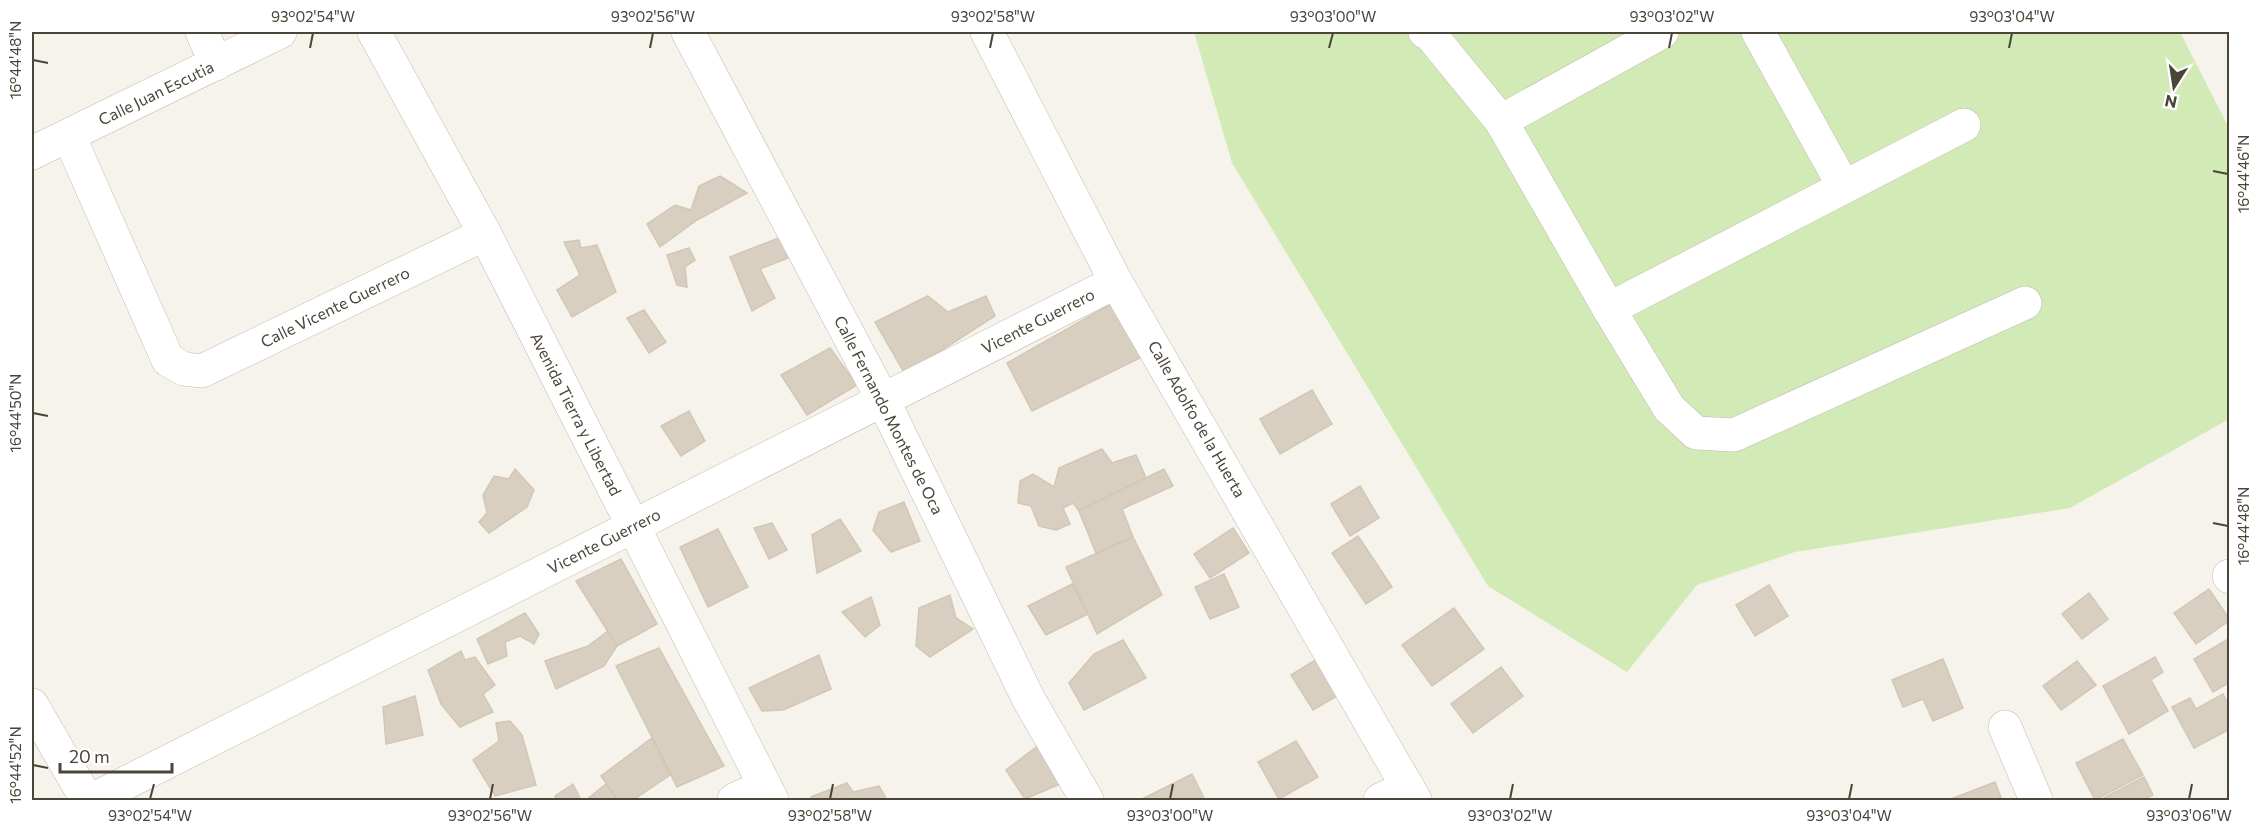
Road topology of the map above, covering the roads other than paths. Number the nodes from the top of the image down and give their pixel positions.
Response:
1 (202, 32) edge
2 (280, 32) edge
3 (374, 32) edge
4 (687, 32) edge
5 (987, 32) edge
6 (1425, 32) edge
7 (1662, 32) edge
8 (1758, 32) edge
9 (216, 64) junction
10 (1501, 121) junction
11 (1964, 125) dead end
12 (69, 136) junction
13 (32, 153) edge
14 (1844, 187) junction
15 (485, 234) junction
16 (1116, 282) junction
17 (2025, 303) dead end
18 (1609, 309) junction
19 (884, 400) junction
20 (633, 526) junction
21 (32, 705) edge
22 (2005, 727) dead end
23 (768, 793) edge
24 (1401, 796) edge
25 (87, 801) edge
26 (92, 801) edge
27 (734, 801) edge
28 (1087, 801) edge
29 (2036, 801) edge

1 - 9 street
2 - 9 street, Calle Juan Escutia
3 - 15 street, Avenida Tierra y Libertad
4 - 19 street, Calle Fernando Montes de Oca
5 - 16 street, Calle Adolfo de la Huerta
6 - 10 street
7 - 10 street
8 - 14 street
9 - 12 street, Calle Juan Escutia
10 - 18 street
11 - 14 street
12 - 13 street, Calle Juan Escutia
12 - 15 street, Calle Vicente Guerrero
14 - 18 street
15 - 20 street, Avenida Tierra y Libertad
16 - 19 street, Vicente Guerrero
16 - 24 street, Calle Adolfo de la Huerta
17 - 18 street
19 - 20 street, Vicente Guerrero
19 - 28 street, Calle Fernando Montes de Oca
20 - 23 street, Avenida Tierra y Libertad
20 - 26 street, Vicente Guerrero
21 - 25 street
22 - 29 street
23 - 27 street

